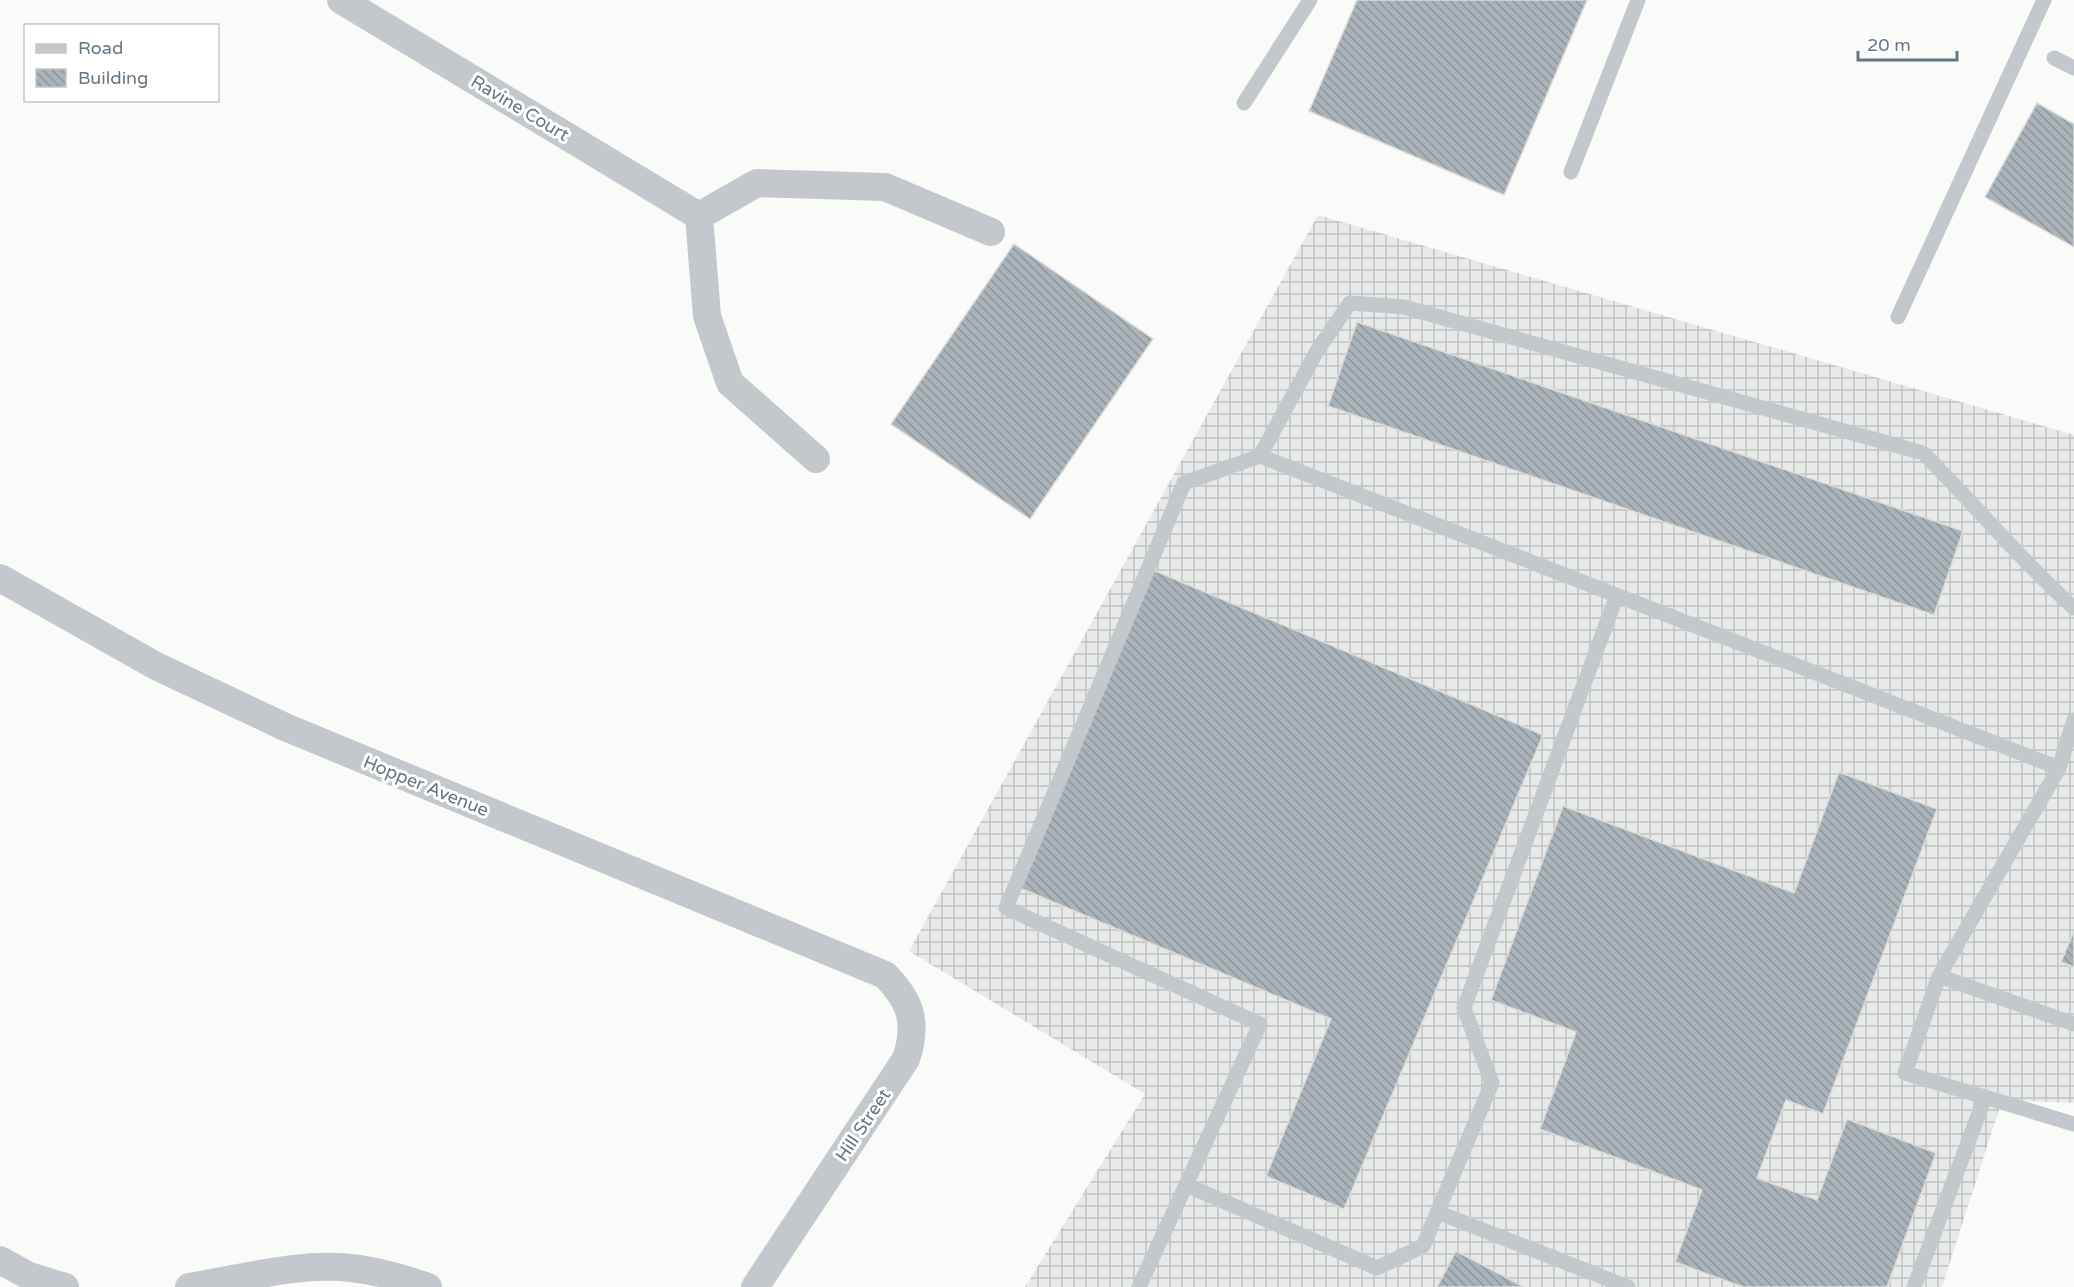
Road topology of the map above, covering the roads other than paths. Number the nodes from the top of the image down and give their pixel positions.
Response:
1 (341, 0) edge
2 (1310, 0) edge
3 (1638, 0) edge
4 (2044, 0) edge
5 (2054, 58) dead end
6 (2074, 68) edge
7 (1244, 103) dead end
8 (1571, 172) dead end
9 (699, 216) junction
10 (991, 232) dead end
11 (1898, 317) dead end
12 (1260, 456) junction
13 (816, 459) dead end
14 (0, 578) edge
15 (1617, 595) junction
16 (2074, 608) edge
17 (2074, 720) edge
18 (2059, 768) junction
19 (865, 964) joint
20 (1939, 975) junction
21 (2074, 1024) edge
22 (1985, 1097) junction
23 (2074, 1124) edge
24 (1186, 1185) junction
25 (1437, 1212) junction
26 (0, 1260) edge
27 (65, 1287) edge
28 (189, 1287) edge
29 (428, 1287) edge
30 (755, 1287) edge
31 (1139, 1287) edge
32 (1628, 1287) edge
33 (1914, 1287) edge

1 - 9 street, Ravine Court
2 - 7 lane
3 - 8 lane
4 - 11 lane
5 - 6 lane
9 - 10 street
9 - 13 street
12 - 15 lane
12 - 16 lane
12 - 24 lane
14 - 19 street, Hopper Avenue
15 - 18 lane
15 - 25 lane
17 - 18 lane
18 - 20 lane
19 - 30 street, Hill Street
20 - 21 lane
20 - 22 lane
22 - 23 lane
22 - 33 lane
24 - 25 lane
24 - 31 lane
25 - 32 lane
26 - 27 street
28 - 29 street

